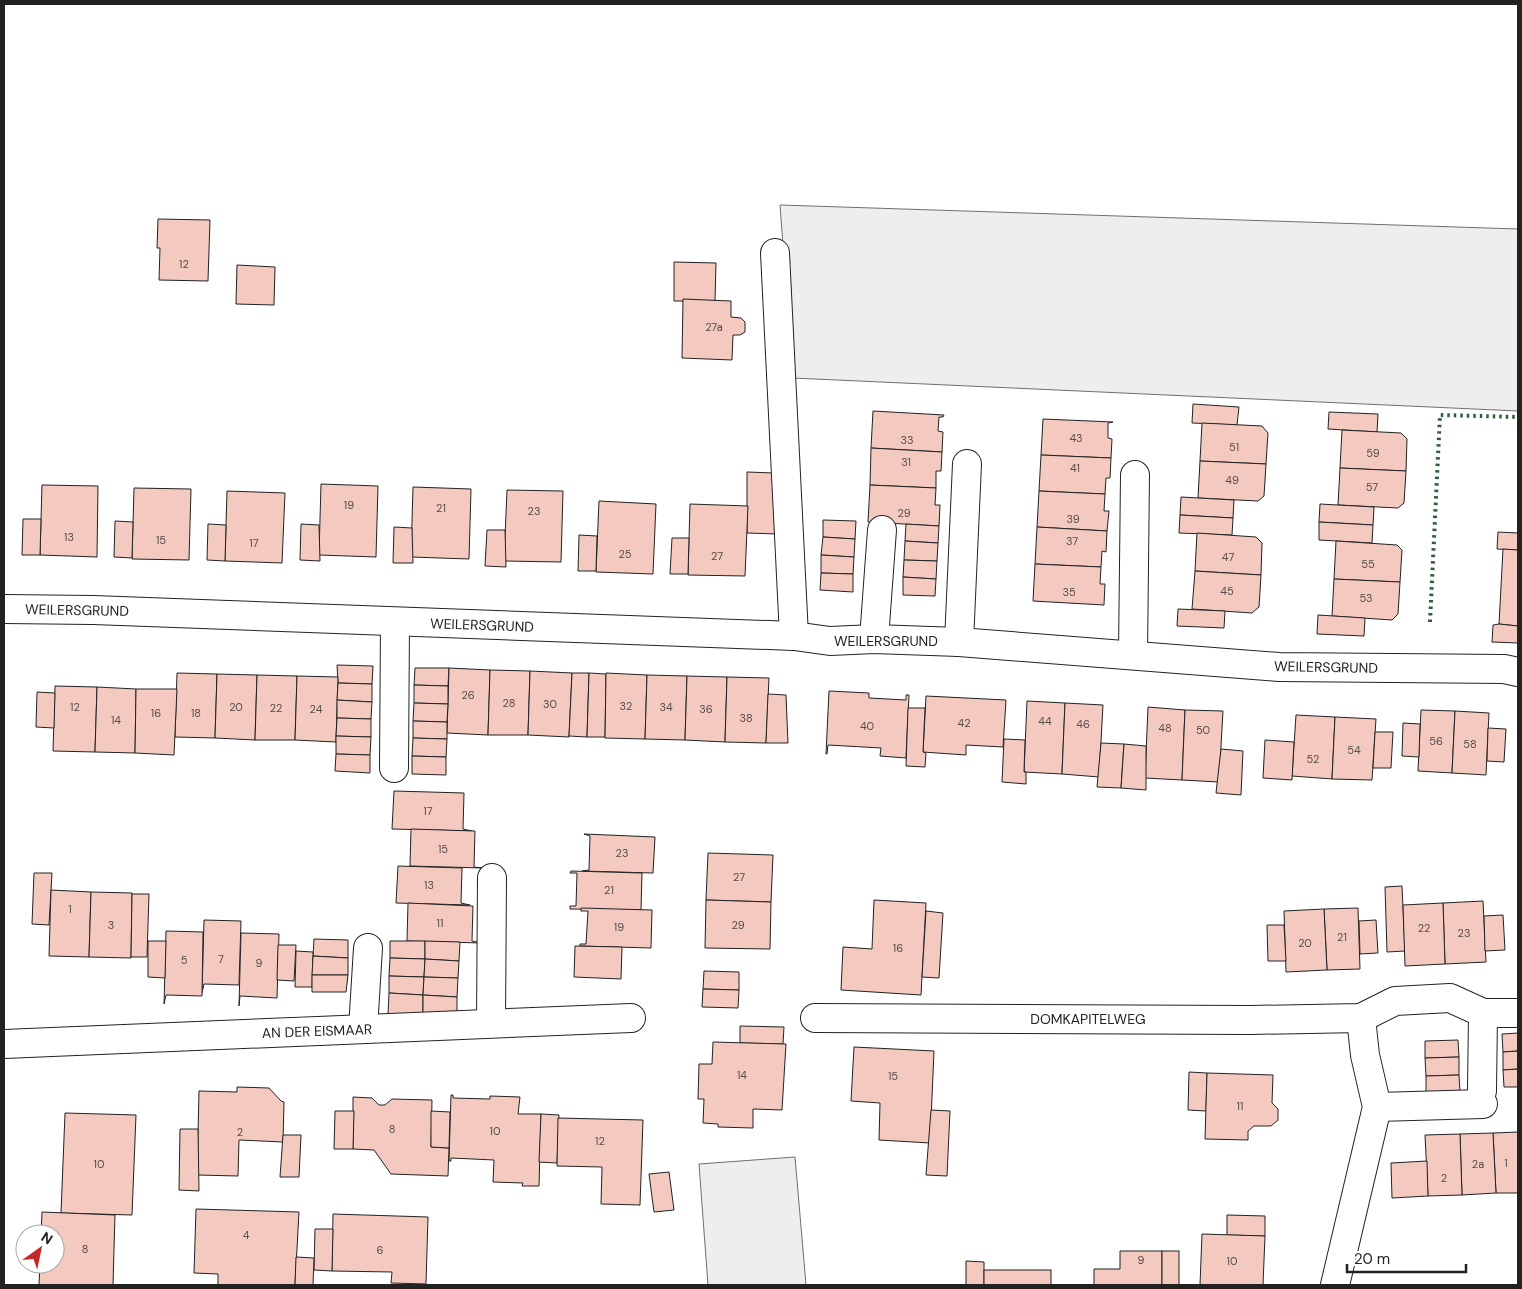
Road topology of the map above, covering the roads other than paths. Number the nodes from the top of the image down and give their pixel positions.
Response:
1 (775, 253) dead end
2 (967, 464) dead end
3 (1135, 475) dead end
4 (882, 530) dead end
5 (4, 609) edge
6 (395, 622) junction
7 (794, 636) junction
8 (874, 639) junction
9 (959, 642) junction
10 (1133, 655) junction
11 (1518, 672) edge
12 (394, 768) dead end
13 (492, 878) dead end
14 (368, 948) dead end
15 (1483, 1013) junction
16 (1518, 1013) edge
17 (631, 1018) dead end
18 (815, 1018) dead end
19 (1360, 1018) junction
20 (491, 1023) junction
21 (363, 1029) junction
22 (4, 1044) edge
23 (1377, 1107) junction
24 (1336, 1285) edge

1 - 7 street
2 - 9 street
3 - 10 street
4 - 8 street
5 - 6 street, WEILERSGRUND
6 - 7 street, WEILERSGRUND
6 - 12 street
7 - 8 street, WEILERSGRUND
8 - 9 street, WEILERSGRUND
9 - 10 street, WEILERSGRUND
10 - 11 street, WEILERSGRUND
13 - 20 street
14 - 21 street
15 - 16 street, DOMKAPITELWEG
15 - 19 street, DOMKAPITELWEG
15 - 23 street
17 - 20 street, AN DER EISMAAR
18 - 19 street, DOMKAPITELWEG
19 - 23 street
20 - 21 street, AN DER EISMAAR
21 - 22 street, AN DER EISMAAR
23 - 24 street

